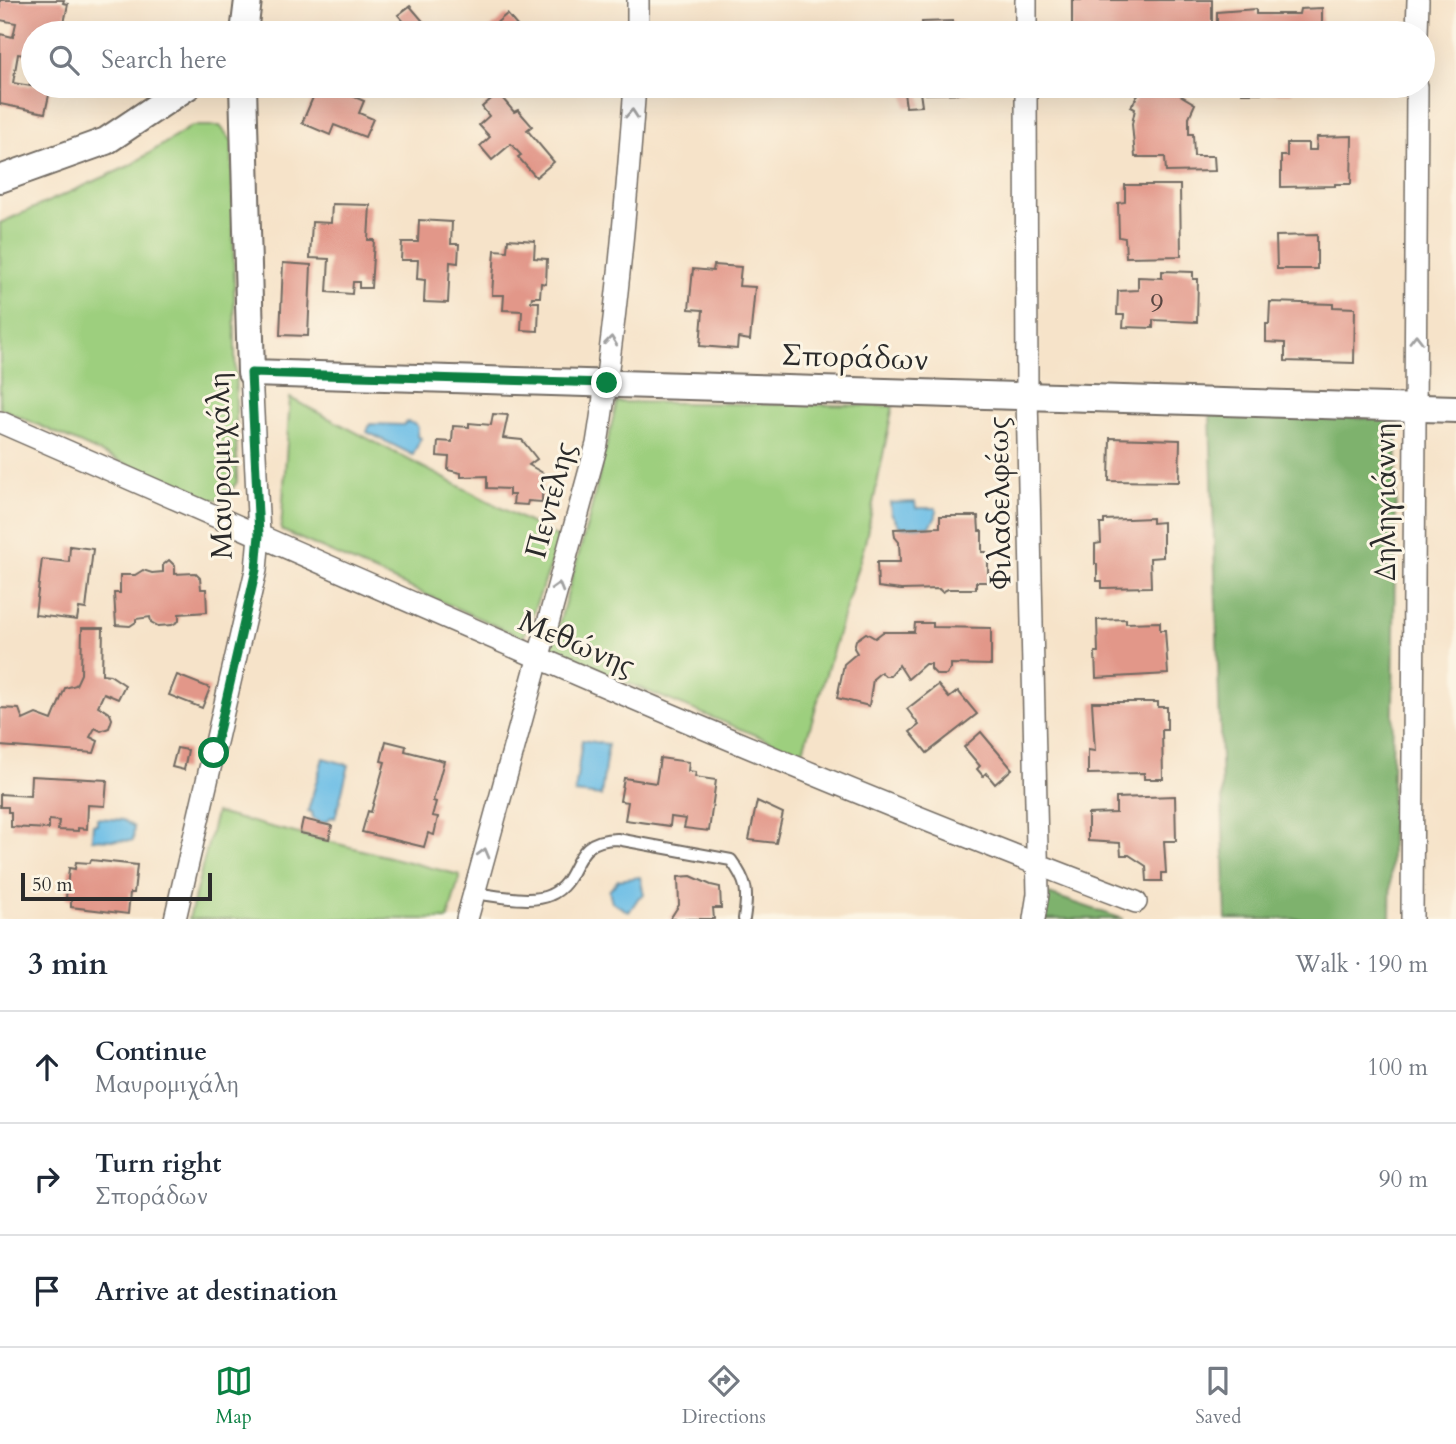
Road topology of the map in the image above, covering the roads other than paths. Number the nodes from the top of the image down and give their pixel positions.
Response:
1 (248, 0) edge
2 (638, 0) edge
3 (1026, 0) edge
4 (1418, 0) edge
5 (245, 21) edge
6 (638, 21) edge
7 (1026, 21) edge
8 (1418, 21) edge
9 (170, 98) edge
10 (243, 98) edge
11 (634, 98) edge
12 (1026, 98) edge
13 (1417, 98) edge
14 (0, 179) edge
15 (251, 373) junction
16 (607, 383) junction
17 (1027, 396) junction
18 (1416, 407) junction
19 (1456, 409) edge
20 (0, 422) edge
21 (259, 535) junction
22 (537, 658) junction
23 (1038, 865) junction
24 (473, 893) junction
25 (1136, 902) dead end
26 (175, 919) edge
27 (467, 919) edge
28 (744, 919) edge
29 (1034, 919) edge
30 (1412, 919) edge

1 - 5 street
2 - 6 street
3 - 7 street
4 - 8 street
9 - 14 street
10 - 15 street, Μαυρομιχάλη
16 -> 11 street, Πεντέλης
12 - 17 street, Φιλαδελφέως
18 -> 13 street, Δηληγιάννη
15 - 16 street, Σποράδων
15 - 21 street, Μαυρομιχάλη
16 - 17 street, Σποράδων
22 -> 16 street, Πεντέλης
17 - 18 street, Σποράδων
17 - 23 street, Φιλαδελφέως
18 - 19 street, Σποράδων
18 - 30 street, Δηληγιάννη
20 - 21 street, Μεθώνης
21 - 22 street, Μεθώνης
21 - 26 street, Μαυρομιχάλη
22 - 23 street, Μεθώνης
24 -> 22 street, Πεντέλης
23 - 25 street, Μεθώνης
23 - 29 street, Φιλαδελφέως
24 - 27 street, Πεντέλης
24 - 28 lane

